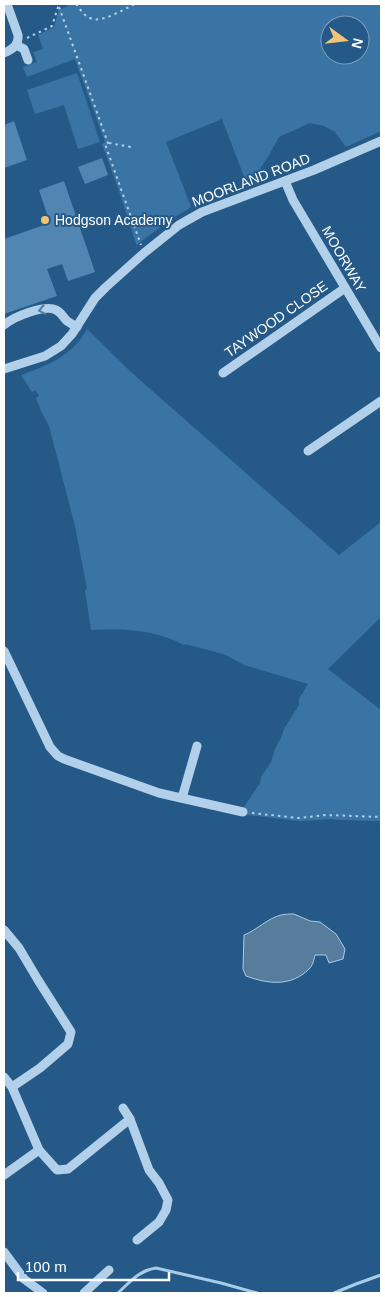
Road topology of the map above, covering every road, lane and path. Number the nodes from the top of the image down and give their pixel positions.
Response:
1 (7, 4) edge
2 (76, 4) edge
3 (135, 4) edge
4 (60, 5) edge
5 (17, 43) junction
6 (4, 53) edge
7 (28, 60) dead end
8 (381, 141) edge
9 (108, 143) junction
10 (132, 147) dead end
11 (285, 181) junction
12 (144, 252) junction
13 (344, 288) junction
14 (4, 325) edge
15 (77, 327) junction
16 (381, 348) edge
17 (4, 369) edge
18 (223, 373) dead end
19 (381, 401) edge
20 (308, 451) dead end
21 (4, 651) edge
22 (197, 746) dead end
23 (182, 798) junction
24 (242, 812) joint
25 (381, 817) edge
26 (4, 930) edge
27 (4, 1077) edge
28 (12, 1087) junction
29 (123, 1108) dead end
30 (130, 1120) junction
31 (39, 1150) junction
32 (4, 1175) edge
33 (137, 1240) dead end
34 (4, 1252) edge
35 (109, 1270) dead end
36 (43, 1293) edge
37 (84, 1293) edge

1 - 5 street
2 - 3 path
4 - 5 path
4 - 9 path
5 - 6 street
5 - 7 street
8 - 11 street, MOORLAND ROAD
9 - 10 path
9 - 12 path
11 - 12 street, MOORLAND ROAD
11 - 13 street, MOORWAY
12 - 15 street, MOORLAND ROAD
13 - 16 street, MOORWAY
13 - 18 street, TAYWOOD CLOSE
15 -> 14 street
15 - 17 street, MOORLAND ROAD
19 - 20 street
21 - 23 street
22 - 23 street
23 - 24 street
24 - 25 path
26 - 28 street
27 - 28 street
28 - 31 street
29 - 30 street
30 - 31 street
30 - 33 street
31 - 32 street
34 - 36 street
35 - 37 street

